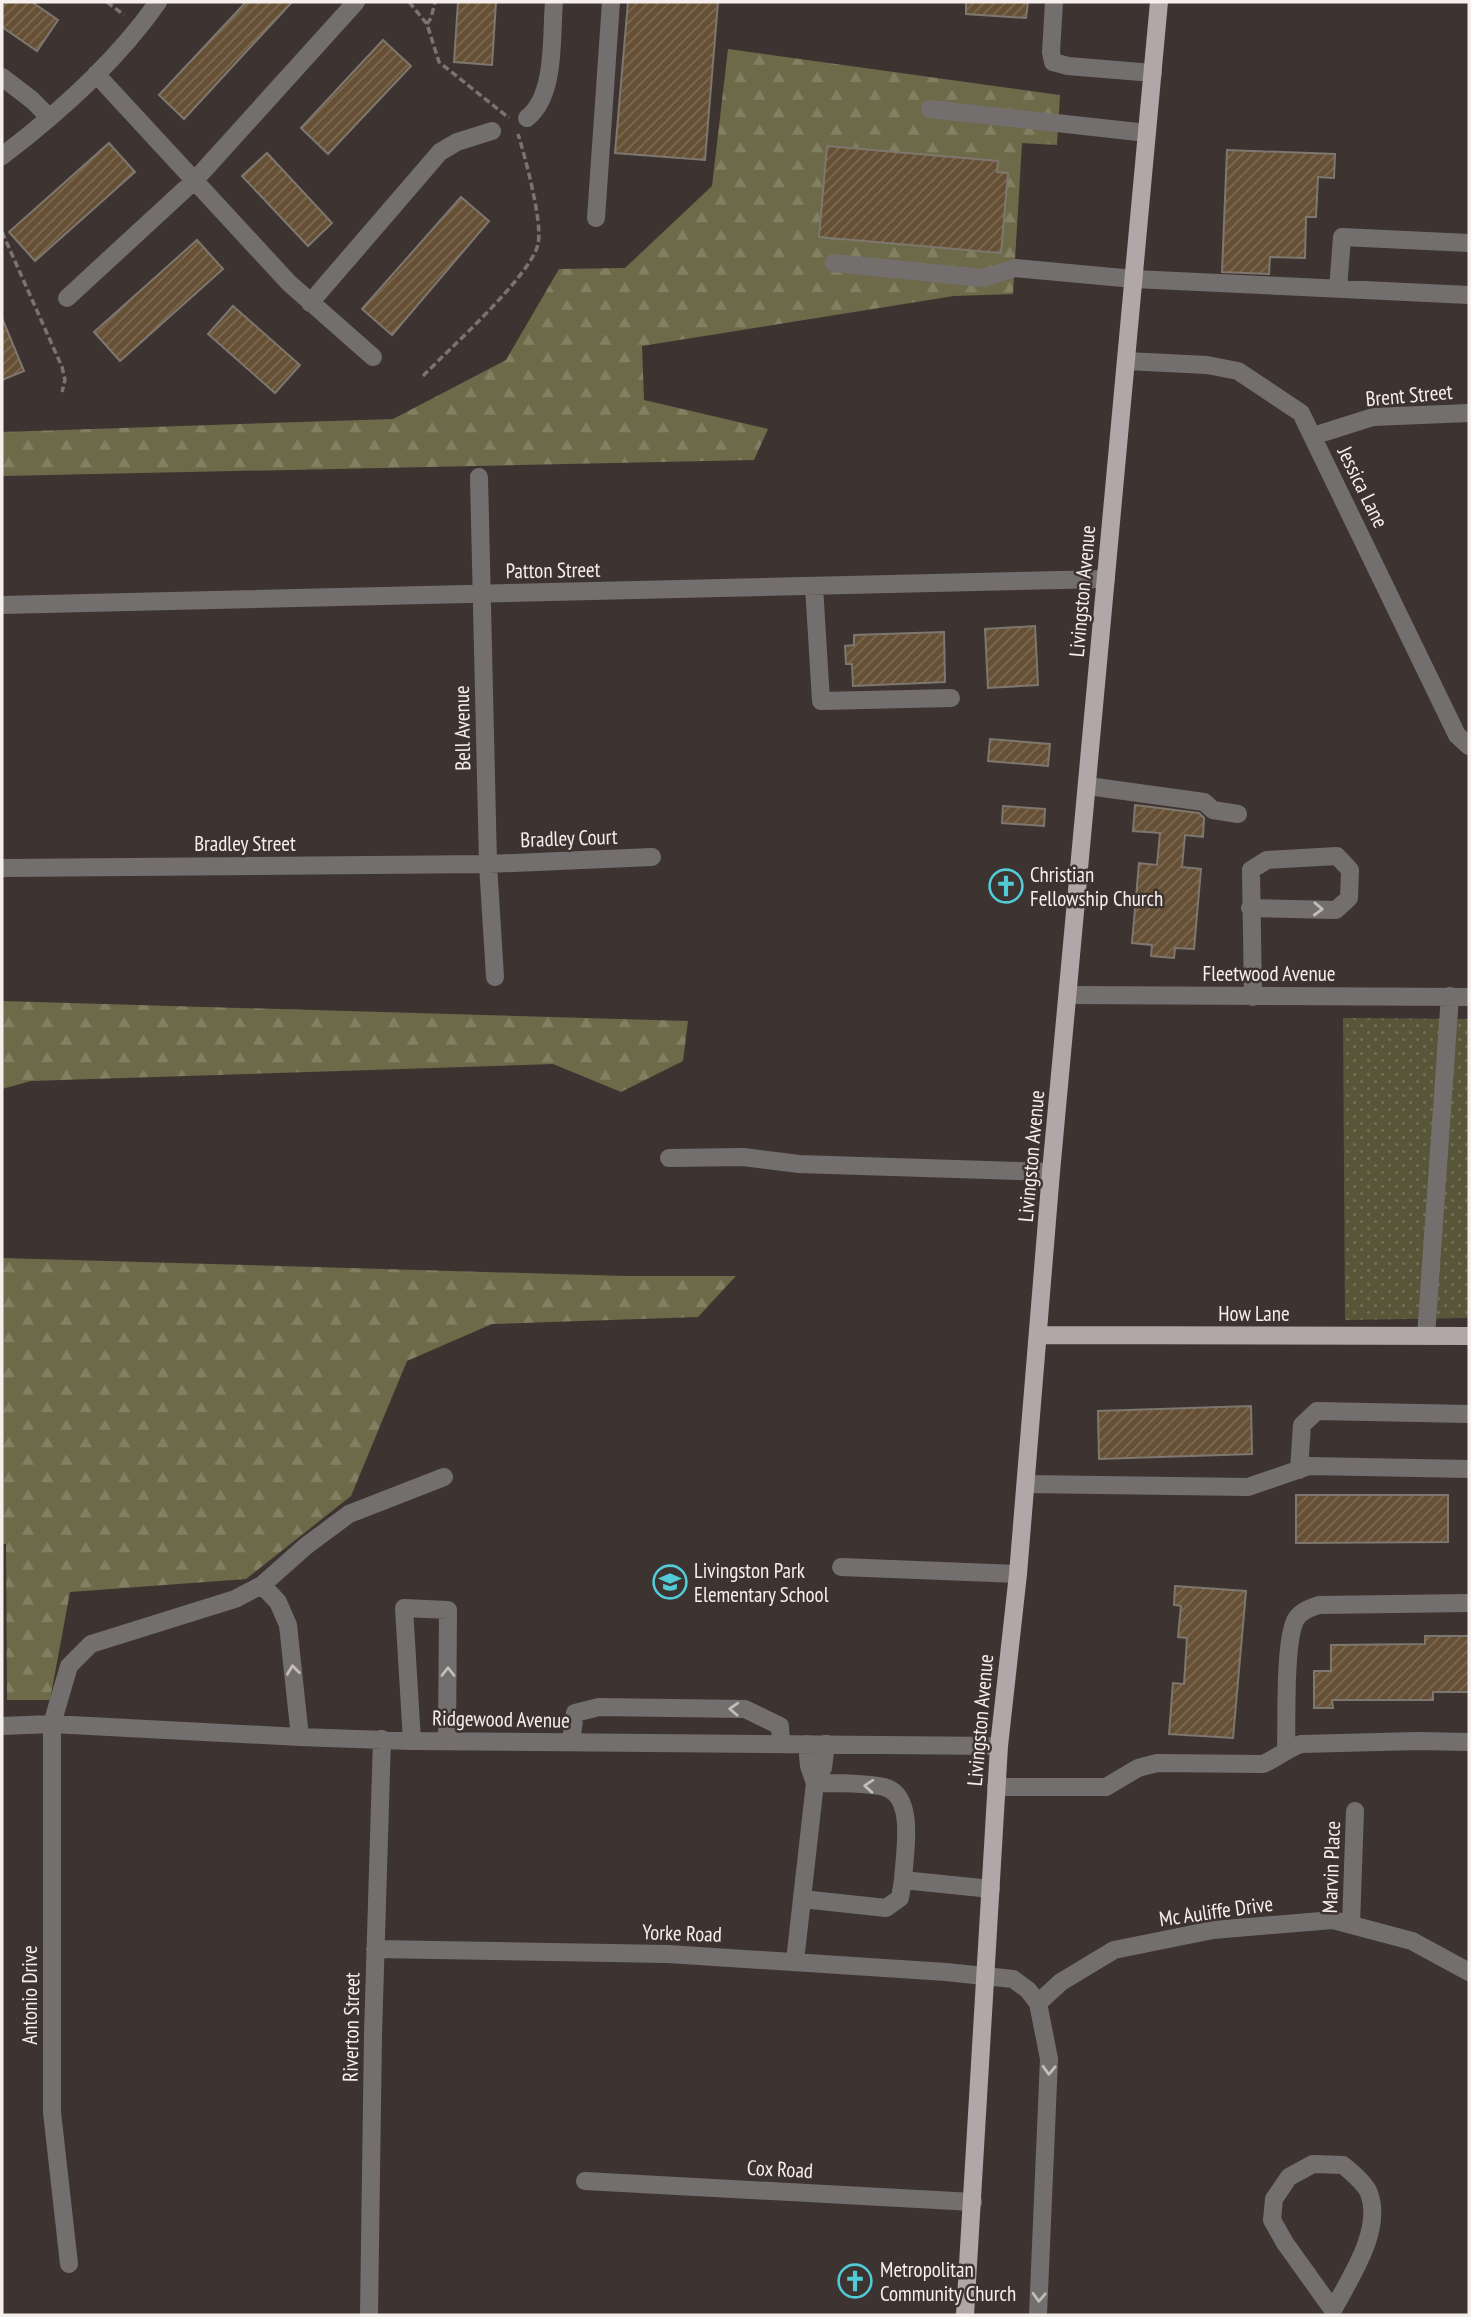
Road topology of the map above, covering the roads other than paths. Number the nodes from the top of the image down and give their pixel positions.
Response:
1 (158, 2) edge
2 (356, 2) edge
3 (554, 2) edge
4 (611, 2) edge
5 (1054, 2) edge
6 (1159, 2) edge
7 (1153, 73) junction
8 (96, 75) junction
9 (2, 77) edge
10 (930, 109) dead end
11 (49, 117) junction
12 (518, 122) road end
13 (492, 131) dead end
14 (1147, 133) junction
15 (2, 156) edge
16 (195, 180) junction
17 (596, 218) dead end
18 (1469, 243) edge
19 (834, 263) dead end
20 (1134, 279) junction
21 (1338, 289) junction
22 (1469, 295) edge
23 (66, 298) dead end
24 (310, 303) junction
25 (373, 357) dead end
26 (1126, 361) junction
27 (1469, 413) edge
28 (1313, 436) junction
29 (479, 477) dead end
30 (1106, 579) junction
31 (814, 586) junction
32 (482, 594) junction
33 (2, 604) edge
34 (951, 698) dead end
35 (1469, 746) edge
36 (1087, 786) junction
37 (1238, 814) dead end
38 (652, 857) dead end
39 (488, 864) junction
40 (2, 868) edge
41 (1250, 908) junction
42 (495, 977) dead end
43 (1069, 995) junction
44 (1450, 996) junction
45 (1253, 997) junction
46 (1469, 997) edge
47 (669, 1158) dead end
48 (1051, 1172) junction
49 (1038, 1335) junction
50 (1426, 1336) junction
51 (1469, 1336) edge
52 (1469, 1414) edge
53 (1469, 1469) edge
54 (1299, 1470) junction
55 (444, 1477) dead end
56 (1026, 1484) junction
57 (841, 1567) dead end
58 (1018, 1574) junction
59 (262, 1585) junction
60 (1469, 1603) edge
61 (52, 1724) junction
62 (2, 1726) edge
63 (300, 1737) junction
64 (382, 1740) junction
65 (447, 1740) junction
66 (412, 1741) junction
67 (571, 1742) junction
68 (1469, 1742) edge
69 (781, 1744) junction
70 (807, 1744) junction
71 (827, 1744) junction
72 (999, 1746) junction
73 (1286, 1749) junction
74 (815, 1781) junction
75 (996, 1787) junction
76 (1356, 1811) dead end
77 (902, 1880) junction
78 (991, 1889) junction
79 (802, 1899) junction
80 (1351, 1924) junction
81 (375, 1950) junction
82 (795, 1961) junction
83 (1469, 1972) edge
84 (986, 1975) junction
85 (1038, 2003) junction
86 (585, 2181) dead end
87 (973, 2202) junction
88 (69, 2264) dead end
89 (1331, 2313) edge
90 (369, 2315) edge
91 (965, 2315) edge
92 (1038, 2315) edge

1 - 8 street
2 - 16 street
3 - 12 street
4 - 17 street
5 - 7 street
6 - 7 main road, Livingston Avenue
7 - 14 main road, Livingston Avenue
8 - 11 street
8 - 16 street
9 - 11 street
10 - 14 street
11 - 15 street
13 - 24 street
14 - 20 main road, Livingston Avenue
16 - 23 street
16 - 24 street
18 - 21 street
19 - 20 street
20 - 21 street
20 - 26 main road, Livingston Avenue
21 - 22 street
24 - 25 street
26 - 28 street, Jessica Lane
26 - 30 main road, Livingston Avenue
27 - 28 street, Brent Street
28 - 35 street, Jessica Lane
29 - 32 street, Bell Avenue
30 - 31 street, Patton Street
30 - 36 main road, Livingston Avenue
31 - 32 street, Patton Street
31 - 34 street
32 - 33 street, Patton Street
32 - 39 street, Bell Avenue
36 - 37 street
36 - 43 main road, Livingston Avenue
38 - 39 street, Bradley Court
39 - 40 street, Bradley Street
39 - 42 street, Bell Avenue
41 -> 41 street
41 - 45 street
43 - 45 street, Fleetwood Avenue
43 - 48 main road, Livingston Avenue
44 - 45 street, Fleetwood Avenue
44 - 46 street, Fleetwood Avenue
44 - 50 street
47 - 48 street
48 - 49 main road, Livingston Avenue
49 - 50 main road, How Lane
49 - 56 main road, Livingston Avenue
50 - 51 main road, How Lane
52 - 54 street
53 - 54 street
54 - 56 street
55 - 59 street, Antonio Drive
56 - 58 main road, Livingston Avenue
57 - 58 street
58 - 72 main road, Livingston Avenue
59 - 61 street, Antonio Drive
63 -> 59 street
60 - 73 street
61 - 62 street, Ridgewood Avenue
61 - 63 street, Ridgewood Avenue
61 - 88 street, Antonio Drive
63 - 64 street, Ridgewood Avenue
64 - 66 street, Ridgewood Avenue
64 - 81 street, Riverton Street
65 - 66 street, Ridgewood Avenue
65 -> 66 street
65 - 67 street, Ridgewood Avenue
67 - 69 street, Ridgewood Avenue
69 -> 67 street
68 - 73 street
69 - 70 street, Ridgewood Avenue
70 - 71 street, Ridgewood Avenue
70 - 74 street
71 - 72 street, Ridgewood Avenue
71 - 74 street
72 - 75 main road, Livingston Avenue
73 - 75 street
77 -> 74 street
74 - 79 street
75 - 78 main road, Livingston Avenue
76 - 80 street, Marvin Place
77 - 78 street
77 - 79 street
78 - 84 main road, Livingston Avenue
79 - 82 street
80 - 83 street, Mc Auliffe Drive
80 - 85 street, Mc Auliffe Drive
81 - 82 street, Yorke Road
81 - 90 street, Riverton Street
82 - 84 street, Yorke Road
84 - 85 street
84 - 87 main road, Livingston Avenue
85 -> 92 street
86 - 87 street, Cox Road
87 - 91 main road, Livingston Avenue
89 - 89 street

